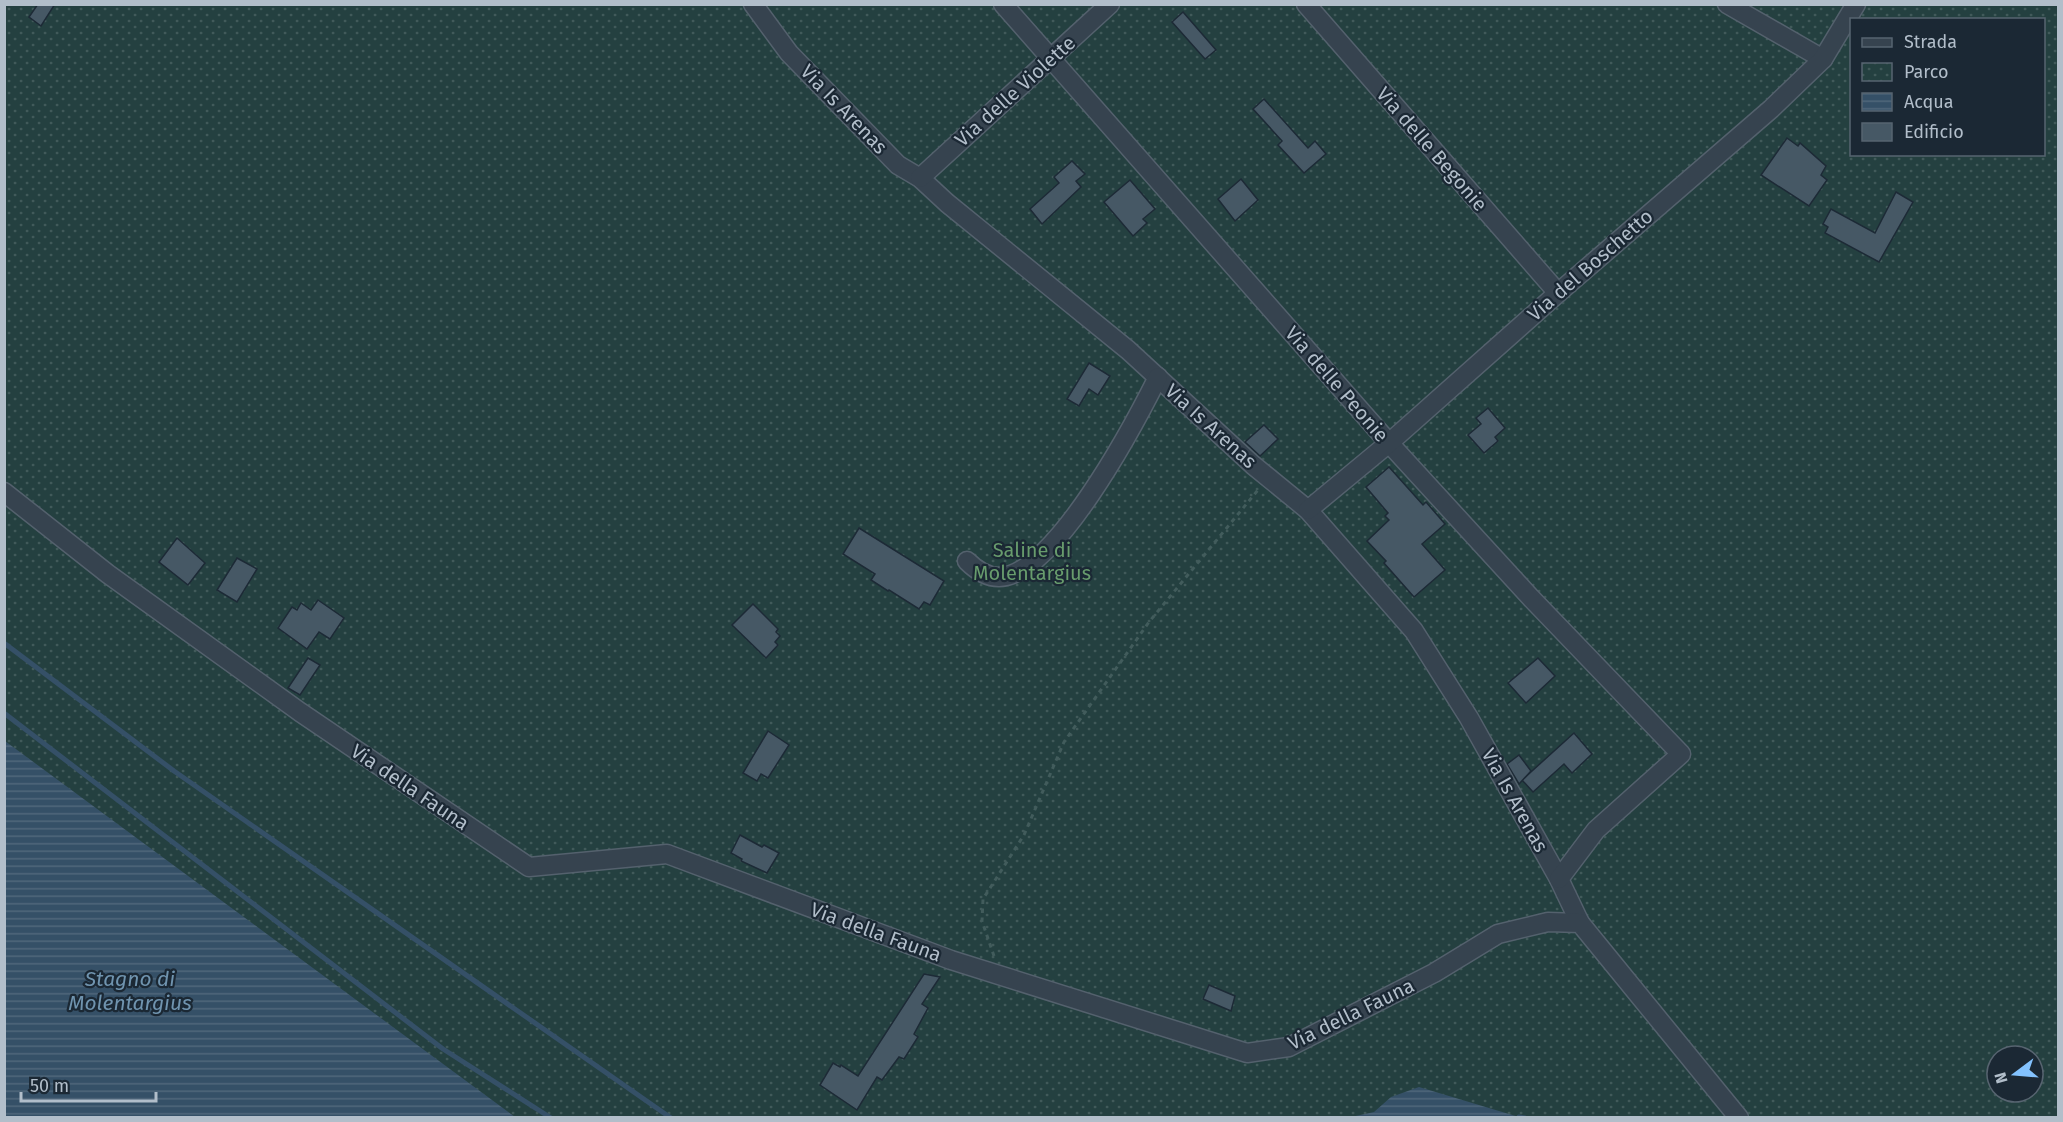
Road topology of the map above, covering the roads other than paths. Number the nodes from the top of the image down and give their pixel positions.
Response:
1 (753, 4) edge
2 (1003, 4) edge
3 (1110, 4) edge
4 (1306, 4) edge
5 (1727, 4) edge
6 (1856, 4) edge
7 (1051, 58) junction
8 (1823, 59) junction
9 (920, 178) junction
10 (1558, 292) junction
11 (1158, 377) junction
12 (1389, 443) junction
13 (4, 492) edge
14 (1308, 510) junction
15 (967, 561) dead end
16 (1559, 879) junction
17 (1580, 923) junction
18 (1739, 1118) edge

1 - 9 street, Via Is Arenas
2 - 7 street, Via delle Peonie
3 - 7 street, Via delle Violette
4 - 10 street, Via delle Begonie
5 - 8 street
6 - 8 street, Via del Boschetto
7 - 9 street, Via delle Violette
7 - 12 street, Via delle Peonie
8 - 10 street, Via del Boschetto
9 - 11 street, Via Is Arenas
10 - 12 street, Via del Boschetto
11 - 14 street, Via Is Arenas
11 - 15 street
12 - 14 street, Via del Boschetto
12 - 16 street, Via delle Peonie
13 - 17 street, Via della Fauna
14 - 16 street, Via Is Arenas
16 - 17 street, Via Is Arenas
17 - 18 street

